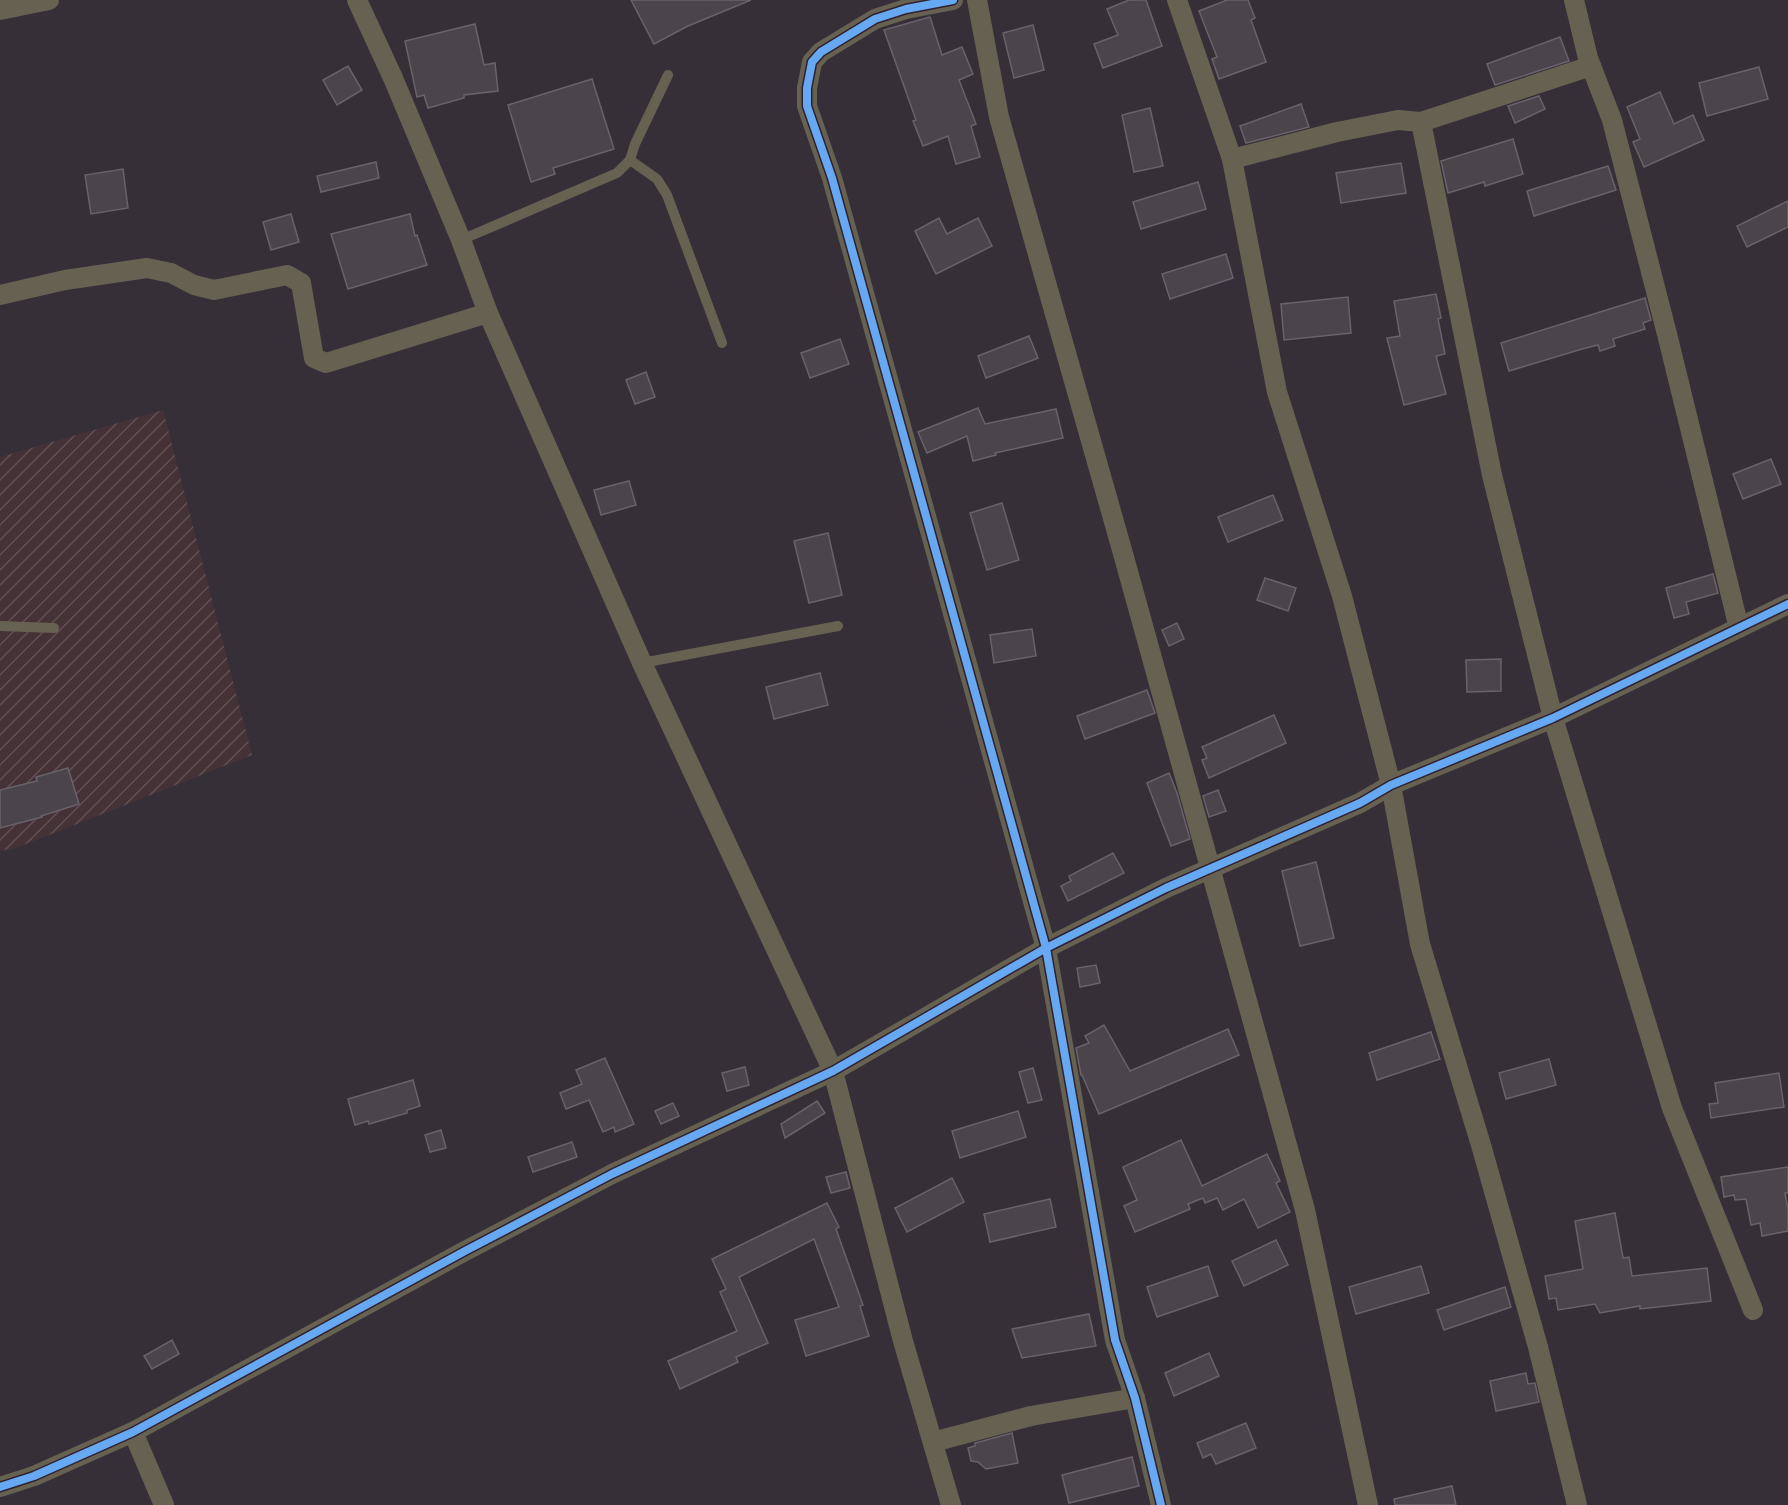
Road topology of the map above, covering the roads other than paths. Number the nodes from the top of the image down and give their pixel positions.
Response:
1 (49, 0) edge
2 (357, 0) edge
3 (953, 0) edge
4 (977, 0) edge
5 (1177, 0) edge
6 (1574, 0) edge
7 (0, 10) edge
8 (1592, 66) junction
9 (668, 75) dead end
10 (1421, 122) junction
11 (1232, 159) junction
12 (630, 160) junction
13 (461, 240) junction
14 (0, 295) edge
15 (488, 313) junction
16 (722, 343) dead end
17 (1788, 604) edge
18 (0, 626) edge
19 (838, 626) dead end
20 (54, 627) dead end
21 (1738, 628) junction
22 (642, 663) junction
23 (1553, 718) junction
24 (1391, 784) junction
25 (1210, 868) junction
26 (1046, 948) junction
27 (833, 1071) junction
28 (1752, 1310) dead end
29 (1135, 1398) junction
30 (133, 1432) junction
31 (933, 1442) junction
32 (0, 1487) edge
33 (164, 1505) edge
34 (951, 1505) edge
35 (1161, 1505) edge
36 (1368, 1505) edge
37 (1577, 1505) edge

1 - 7 street
2 - 13 street
3 - 26 street
4 - 25 street
5 - 11 street
6 - 8 street
8 - 10 street
8 - 21 street
9 - 12 lane
10 - 11 street
10 - 23 street
11 - 24 street
12 - 13 lane
12 - 16 lane
13 - 15 street
14 - 15 street
15 - 22 street
17 - 21 street
18 - 20 lane
19 - 22 lane
21 - 23 street
22 - 27 street
23 - 24 street
23 - 28 street
24 - 25 street
24 - 37 street
25 - 26 street
25 - 36 street
26 - 27 street
26 - 29 street
27 - 30 street
27 - 31 street
29 - 31 street
29 - 35 street
30 - 32 street
30 - 33 street
31 - 34 street

